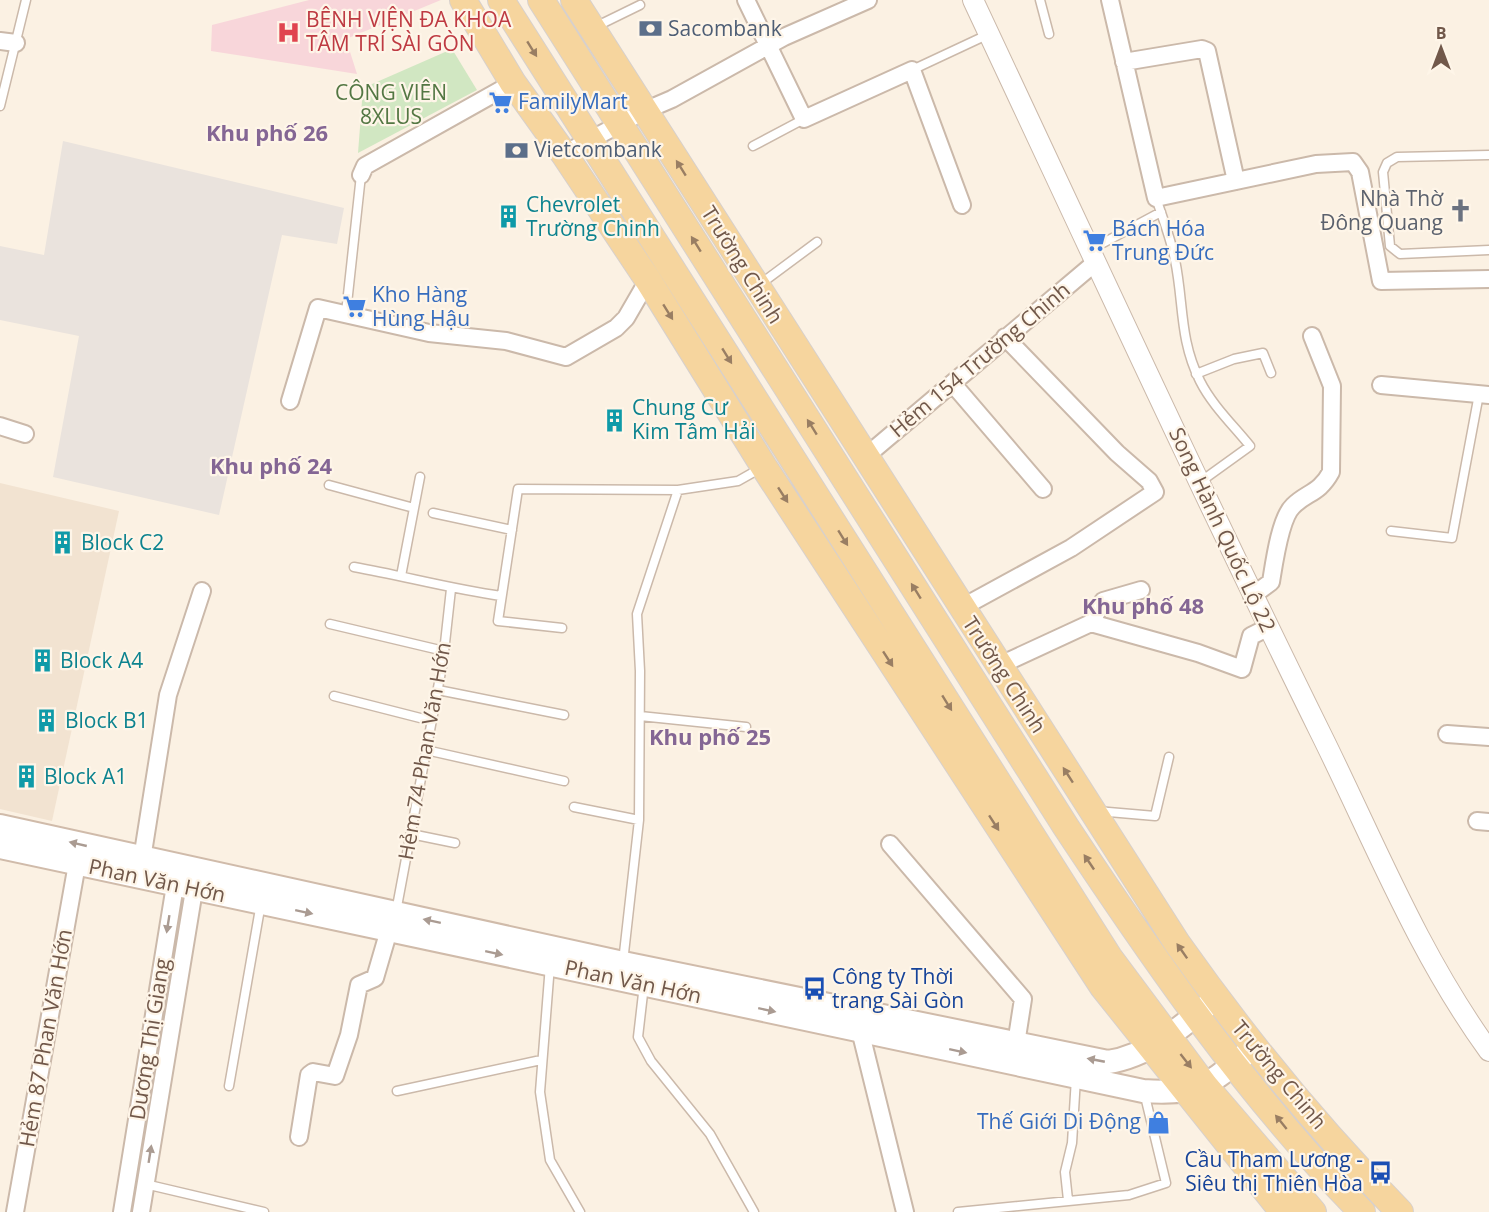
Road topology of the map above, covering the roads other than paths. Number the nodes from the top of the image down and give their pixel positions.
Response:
1 (26, 0) edge
2 (463, 0) edge
3 (501, 0) edge
4 (541, 0) edge
5 (574, 0) edge
6 (746, 0) edge
7 (868, 0) edge
8 (973, 0) edge
9 (1040, 0) edge
10 (1110, 0) edge
11 (640, 5) dead end
12 (592, 28) junction
13 (989, 34) junction
14 (1049, 34) dead end
15 (8, 42) edge
16 (767, 46) junction
17 (1124, 62) junction
18 (912, 70) junction
19 (513, 83) junction
20 (0, 106) edge
21 (644, 111) junction
22 (804, 119) junction
23 (619, 123) junction
24 (589, 140) junction
25 (753, 146) dead end
26 (564, 154) junction
27 (1489, 155) edge
28 (361, 175) joint
29 (1236, 181) junction
30 (962, 205) dead end
31 (1159, 205) junction
32 (817, 242) dead end
33 (1489, 250) edge
34 (1093, 256) junction
35 (1489, 279) edge
36 (648, 280) junction
37 (756, 287) junction
38 (346, 313) junction
39 (1312, 336) dead end
40 (1005, 337) junction
41 (1271, 373) dead end
42 (1196, 374) junction
43 (952, 384) junction
44 (1381, 385) dead end
45 (1484, 394) edge
46 (290, 401) dead end
47 (0, 426) edge
48 (24, 434) dead end
49 (865, 457) junction
50 (764, 466) junction
51 (420, 477) dead end
52 (1199, 483) junction
53 (329, 485) dead end
54 (1043, 489) dead end
55 (678, 490) junction
56 (414, 508) junction
57 (433, 513) dead end
58 (512, 530) junction
59 (1391, 531) dead end
60 (354, 567) dead end
61 (401, 576) junction
62 (451, 589) junction
63 (1141, 590) dead end
64 (202, 591) dead end
65 (501, 596) junction
66 (1252, 596) junction
67 (961, 608) junction
68 (1091, 623) junction
69 (330, 624) dead end
70 (562, 628) dead end
71 (1267, 628) junction
72 (444, 651) junction
73 (998, 666) junction
74 (438, 690) junction
75 (334, 696) dead end
76 (564, 715) dead end
77 (640, 716) junction
78 (432, 721) junction
79 (746, 727) dead end
80 (1447, 734) dead end
81 (1489, 737) edge
82 (426, 750) junction
83 (1169, 757) dead end
84 (564, 781) dead end
85 (574, 807) dead end
86 (1091, 811) junction
87 (639, 820) junction
88 (0, 826) edge
89 (411, 834) junction
90 (455, 843) dead end
91 (890, 844) dead end
92 (0, 847) edge
93 (142, 859) junction
94 (77, 864) junction
95 (186, 878) junction
96 (261, 903) junction
97 (392, 922) junction
98 (623, 963) junction
99 (550, 964) junction
100 (644, 984) junction
101 (734, 994) junction
102 (1216, 998) junction
103 (1194, 1016) junction
104 (860, 1030) junction
105 (1159, 1042) junction
106 (1016, 1044) junction
107 (1254, 1047) junction
108 (1489, 1050) edge
109 (540, 1060) junction
110 (1233, 1065) junction
111 (1077, 1076) junction
112 (229, 1086) dead end
113 (1196, 1089) junction
114 (1143, 1091) junction
115 (397, 1092) dead end
116 (299, 1137) dead end
117 (128, 1179) junction
118 (146, 1184) junction
119 (1068, 1200) junction
120 (1290, 1208) edge
121 (15, 1212) edge
122 (122, 1212) edge
123 (141, 1212) edge
124 (264, 1212) edge
125 (580, 1212) edge
126 (754, 1212) edge
127 (905, 1212) edge
128 (958, 1212) edge
129 (1362, 1212) edge
130 (1400, 1212) edge

1 - 15 lane
2 - 19 main road
3 -> 24 main road
4 - 23 main road, Trường Chinh
5 - 12 main road, Trường Chinh
6 - 16 street
7 - 16 street
8 - 13 street, Song Hành Quốc Lộ 22
9 - 14 lane
10 - 17 street
11 - 12 lane
12 - 21 main road, Trường Chinh
13 - 18 lane
13 - 34 street, Song Hành Quốc Lộ 22
15 - 20 lane
16 - 21 street
16 - 22 street
17 - 29 street
17 - 31 street
18 - 22 street
18 - 30 street
19 - 26 main road
19 - 28 street
21 - 23 street
37 -> 21 main road, Trường Chinh
22 - 25 lane
23 - 24 street
103 -> 23 main road, Trường Chinh
24 - 26 street
24 -> 105 main road
26 - 36 main road
27 - 33 lane
28 - 38 lane
29 - 31 street
29 - 35 street
31 - 34 lane
31 - 42 lane
32 - 37 lane
34 - 40 street, Hẻm 154 Trường Chinh
34 - 52 street, Song Hành Quốc Lộ 22
36 - 38 street
36 -> 50 main road
37 - 49 main road, Trường Chinh
38 - 46 street
39 - 66 street
40 - 43 street, Hẻm 154 Trường Chinh
40 - 67 street
41 - 42 lane
42 - 52 lane
43 - 49 street, Hẻm 154 Trường Chinh
43 - 54 street
44 - 45 street
45 - 59 lane
47 - 48 street
49 - 67 main road, Trường Chinh
50 - 55 lane
50 -> 105 main road
51 - 56 lane
52 - 66 street, Song Hành Quốc Lộ 22
53 - 56 lane
55 - 58 lane
55 - 77 lane
56 - 61 lane
57 - 58 lane
58 - 65 lane
60 - 61 lane
61 - 62 lane
62 - 65 lane
62 - 72 lane, Hẻm 74 Phan Văn Hớn
63 - 68 street
64 - 93 street
65 - 70 lane
66 - 71 street, Song Hành Quốc Lộ 22
67 - 73 main road, Trường Chinh
68 - 71 street
68 - 73 street
69 - 72 lane
71 - 108 street, Song Hành Quốc Lộ 22
72 - 74 lane, Hẻm 74 Phan Văn Hớn
86 -> 73 main road, Trường Chinh
74 - 76 lane
74 - 78 lane, Hẻm 74 Phan Văn Hớn
75 - 78 lane
77 - 79 lane
77 - 87 lane
78 - 82 lane, Hẻm 74 Phan Văn Hớn
80 - 81 street
82 - 84 lane
82 - 89 lane, Hẻm 74 Phan Văn Hớn
83 - 86 lane
85 - 87 lane
102 -> 86 main road, Trường Chinh
87 - 98 lane
93 -> 88 main road, Phan Văn Hớn
89 - 90 lane
89 - 97 lane, Hẻm 74 Phan Văn Hớn
91 - 106 street
92 - 94 main road, Phan Văn Hớn
93 - 95 main road, Phan Văn Hớn
94 - 95 main road, Phan Văn Hớn
94 - 121 street, Hẻm 87 Phan Văn Hớn
95 - 96 main road, Phan Văn Hớn
95 - 97 main road, Phan Văn Hớn
95 -> 117 street, Dương Thị Giang
118 -> 95 street, Dương Thị Giang
96 -> 97 main road, Phan Văn Hớn
96 - 112 lane
98 -> 97 main road, Phan Văn Hớn
97 -> 99 main road, Phan Văn Hớn
97 - 116 street
98 - 101 main road, Phan Văn Hớn
99 - 100 main road, Phan Văn Hớn
99 - 109 lane
100 - 101 main road, Phan Văn Hớn
100 - 126 lane
101 -> 104 main road, Phan Văn Hớn
101 - 106 main road, Phan Văn Hớn
102 - 103 main road, Phan Văn Hớn
102 - 107 main road, Trường Chinh
103 - 105 main road, Phan Văn Hớn
103 - 110 main road, Trường Chinh
104 -> 111 main road, Phan Văn Hớn
104 - 127 street
105 -> 106 main road, Phan Văn Hớn
105 -> 113 main road
107 - 110 main road
107 - 130 main road, Trường Chinh
109 - 115 lane
109 - 125 lane
110 - 113 main road
129 -> 110 main road, Trường Chinh
111 - 114 main road, Phan Văn Hớn
111 - 119 lane
113 - 114 main road, Phan Văn Hớn
113 - 120 main road
114 - 119 lane
117 - 118 street
117 - 122 street, Dương Thị Giang
118 - 123 street, Dương Thị Giang
118 - 124 lane
119 - 128 lane

